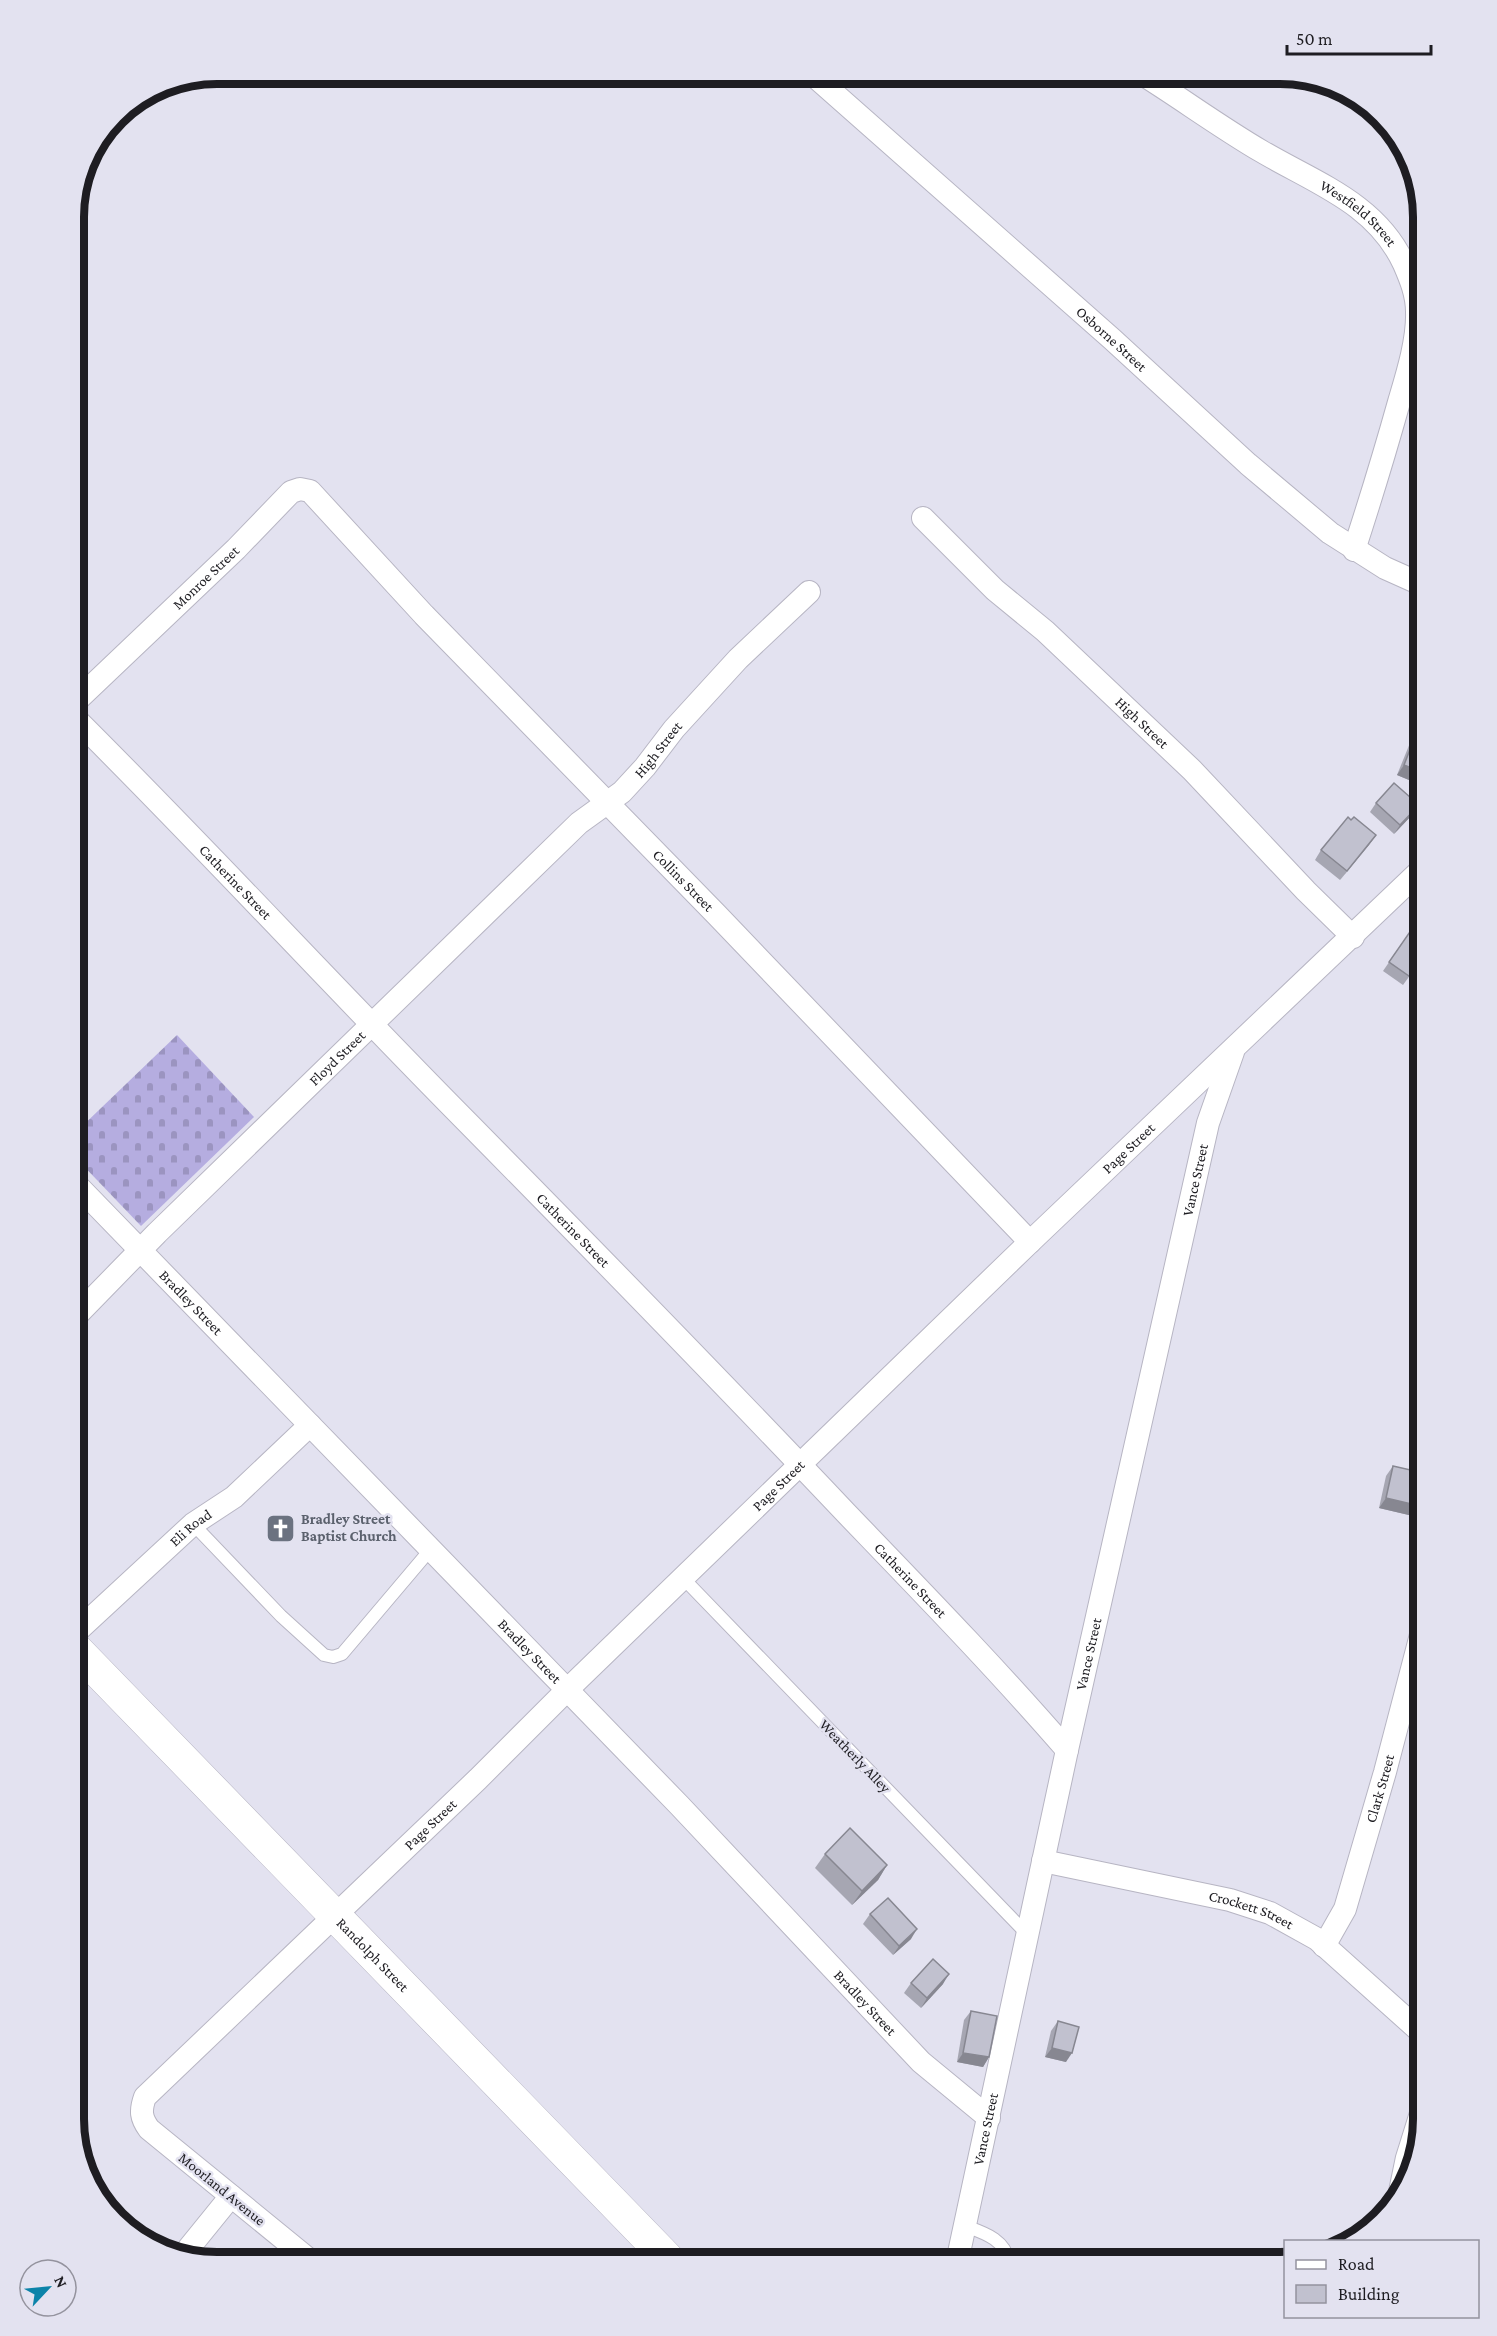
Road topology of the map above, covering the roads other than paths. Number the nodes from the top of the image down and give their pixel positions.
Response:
1 (823, 84) edge
2 (1157, 84) edge
3 (1413, 285) edge
4 (1413, 342) edge
5 (923, 518) dead end
6 (339, 520) joint
7 (1354, 550) junction
8 (1413, 580) edge
9 (809, 592) dead end
10 (84, 693) edge
11 (84, 727) edge
12 (606, 803) junction
13 (1413, 879) edge
14 (1353, 937) junction
15 (370, 1025) junction
16 (1235, 1048) junction
17 (84, 1192) edge
18 (1029, 1242) junction
19 (140, 1251) junction
20 (84, 1308) edge
21 (310, 1425) junction
22 (801, 1465) junction
23 (193, 1524) junction
24 (430, 1550) junction
25 (683, 1578) junction
26 (84, 1625) edge
27 (84, 1657) edge
28 (1413, 1668) edge
29 (567, 1690) junction
30 (1067, 1750) junction
31 (1044, 1861) junction
32 (334, 1916) junction
33 (1027, 1934) junction
34 (1324, 1946) junction
35 (1413, 2024) edge
36 (141, 2109) joint
37 (989, 2118) junction
38 (231, 2196) junction
39 (965, 2226) junction
40 (188, 2248) edge
41 (300, 2252) edge
42 (661, 2252) edge
43 (959, 2252) edge
44 (1004, 2252) edge

1 - 7 street, Osborne Street
2 - 3 street, Westfield Street
4 - 7 street, Westfield Street
5 - 14 street, High Street
6 - 10 street, Monroe Street
6 - 12 street, Collins Street
7 - 8 street, Osborne Street
9 - 12 street, High Street
11 - 15 street, Catherine Street
12 - 15 street, Floyd Street
12 - 18 street, Collins Street
13 - 14 street, Page Street
14 - 16 street, Page Street
15 - 19 street, Floyd Street
15 - 22 street, Catherine Street
16 - 18 street, Page Street
16 - 30 street, Vance Street
17 - 19 street, Bradley Street
18 - 22 street, Page Street
19 - 20 street, Floyd Street
19 - 21 street, Bradley Street
21 - 23 street, Eli Road
21 - 24 street, Bradley Street
22 - 25 street, Page Street
22 - 30 street, Catherine Street
23 - 24 lane
23 - 26 street, Eli Road
24 - 29 street, Bradley Street
25 - 29 street, Page Street
25 - 33 lane, Weatherly Alley
27 - 32 street, Randolph Street
28 - 34 street, Clark Street
29 - 32 street, Page Street
29 - 37 street, Bradley Street
30 - 31 street, Vance Street
31 - 33 street, Vance Street
31 - 34 street, Crockett Street
32 - 36 street, Page Street
32 - 42 street, Randolph Street
33 - 37 street, Vance Street
34 - 35 street, Crockett Street
36 - 38 street, Moorland Avenue
37 - 39 street, Vance Street
38 - 40 street
38 - 41 street, Moorland Avenue
39 - 43 street, Vance Street
39 - 44 lane

